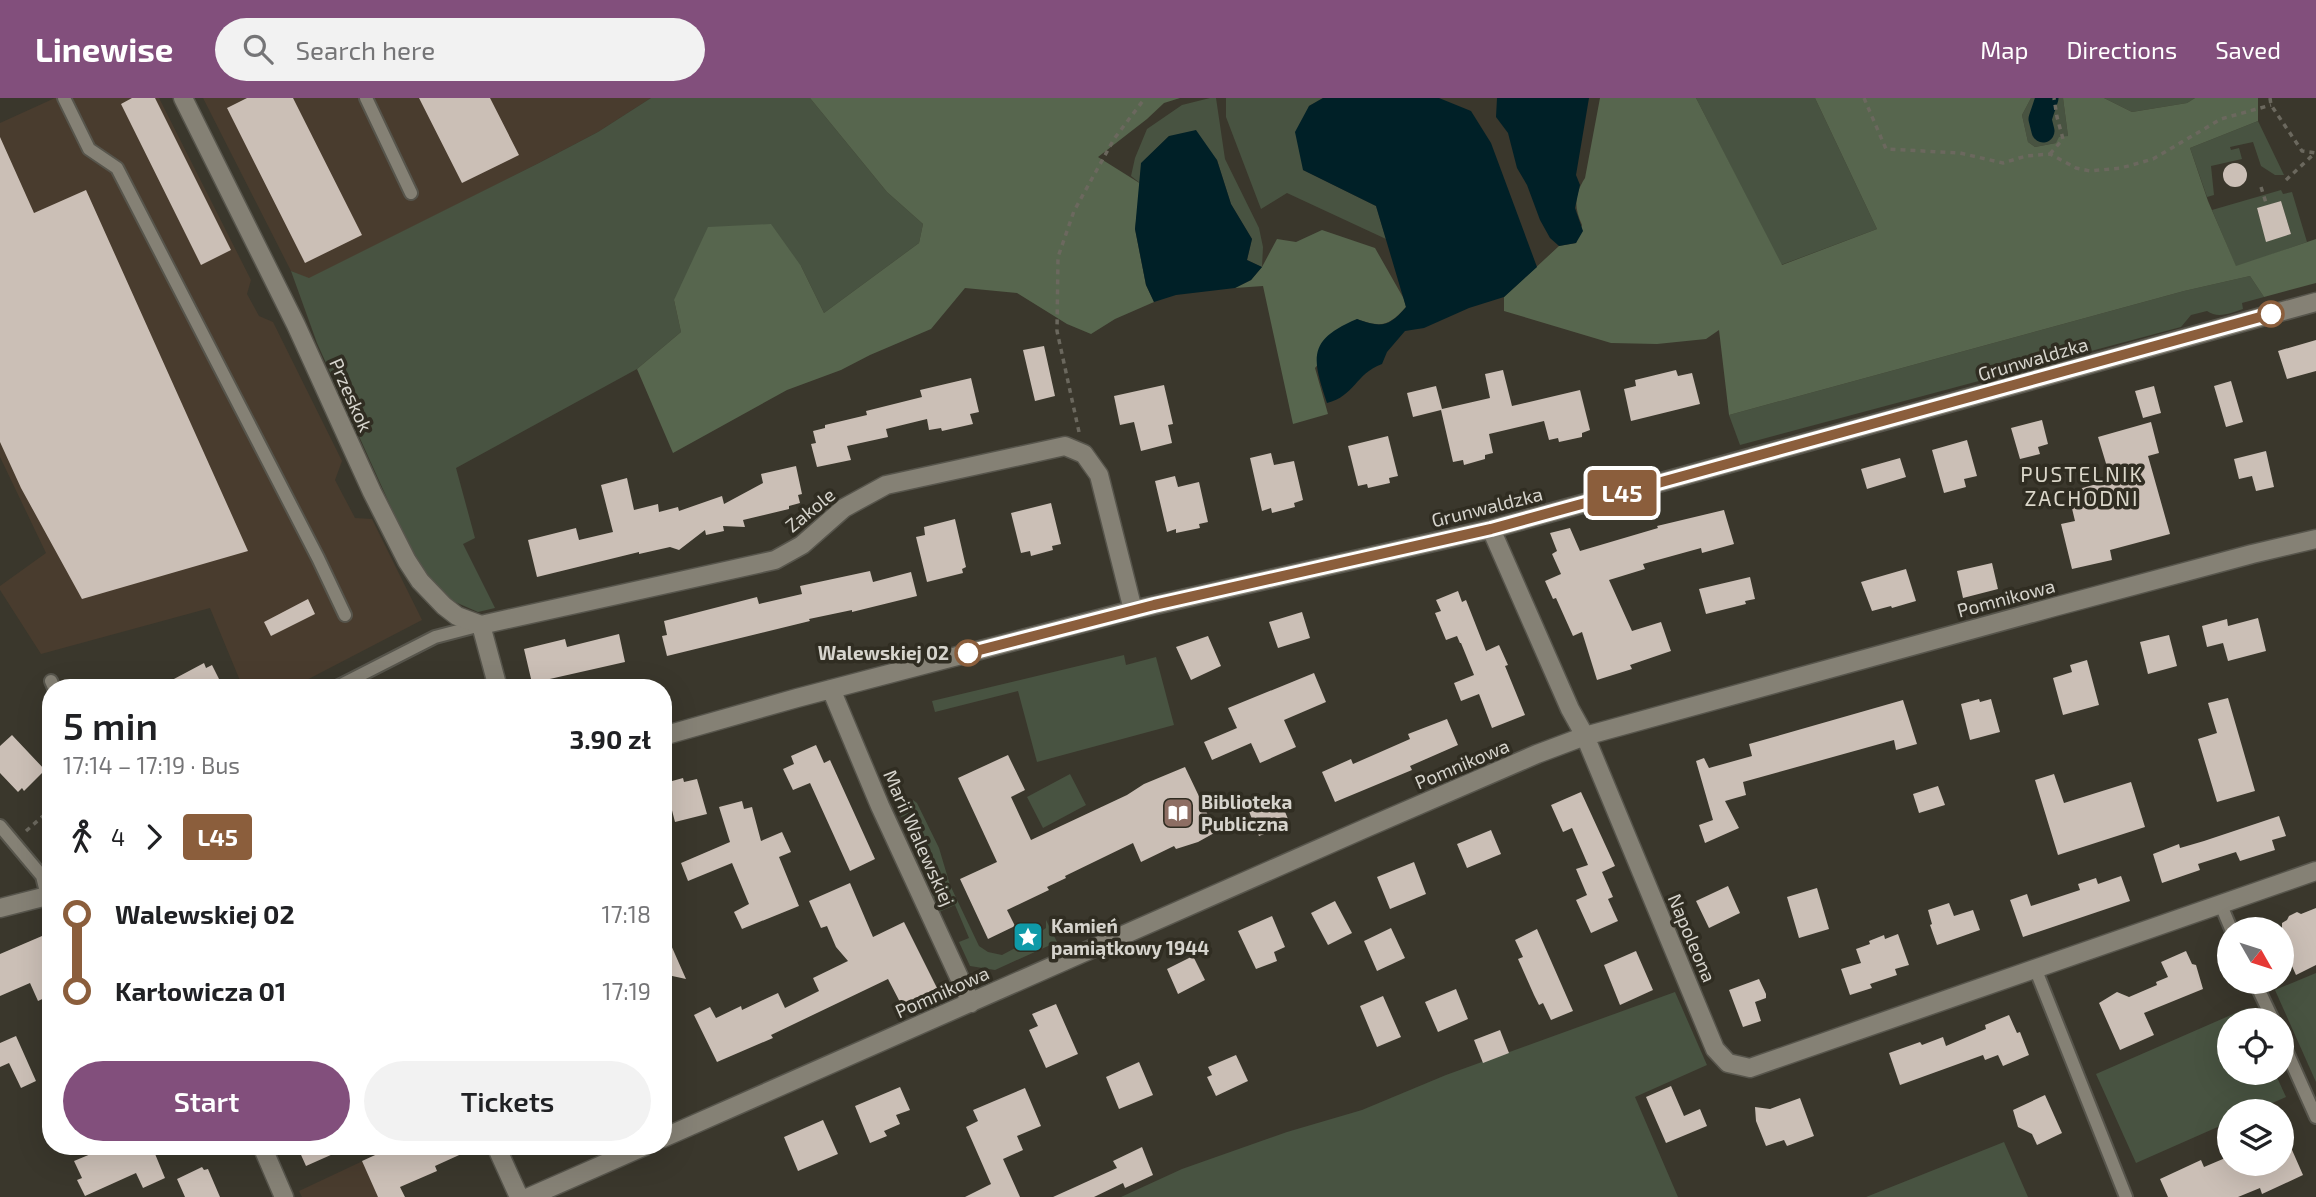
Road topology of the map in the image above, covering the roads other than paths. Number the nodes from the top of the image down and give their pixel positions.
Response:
1 (64, 98) edge
2 (183, 98) edge
3 (366, 98) edge
4 (411, 192) dead end
5 (2316, 302) edge
6 (1491, 529) junction
7 (2316, 539) edge
8 (1133, 610) junction
9 (345, 614) dead end
10 (481, 625) junction
11 (353, 679) edge
12 (496, 679) edge
13 (831, 689) junction
14 (672, 733) edge
15 (1585, 736) junction
16 (0, 825) edge
17 (2316, 871) edge
18 (42, 876) edge
19 (42, 898) edge
20 (2221, 905) junction
21 (0, 908) edge
22 (2226, 917) edge
23 (2035, 968) junction
24 (971, 1003) junction
25 (2294, 1067) edge
26 (2316, 1116) edge
27 (672, 1134) edge
28 (266, 1155) edge
29 (500, 1155) edge
30 (625, 1155) edge
31 (284, 1197) edge
32 (519, 1197) edge
33 (529, 1197) edge
34 (2126, 1197) edge

1 - 9 lane
2 - 10 street, Przeskok
3 - 4 lane
5 - 6 street, Grunwaldzka
6 - 8 street, Grunwaldzka
6 - 15 street, Napoleona
7 - 15 street, Pomnikowa
8 - 10 street, Zakole
8 - 13 street, Grunwaldzka
10 - 11 lane
10 - 12 street
13 - 14 street, Grunwaldzka
13 - 24 street, Marii Walewskiej
15 - 23 street, Napoleona
15 - 24 street, Pomnikowa
16 - 18 lane
17 - 20 street, Napoleona
19 - 21 street
20 - 22 lane
20 - 23 street, Napoleona
23 - 34 lane
24 - 27 street, Pomnikowa
25 - 26 lane
28 - 31 street
29 - 32 street
30 - 33 street

